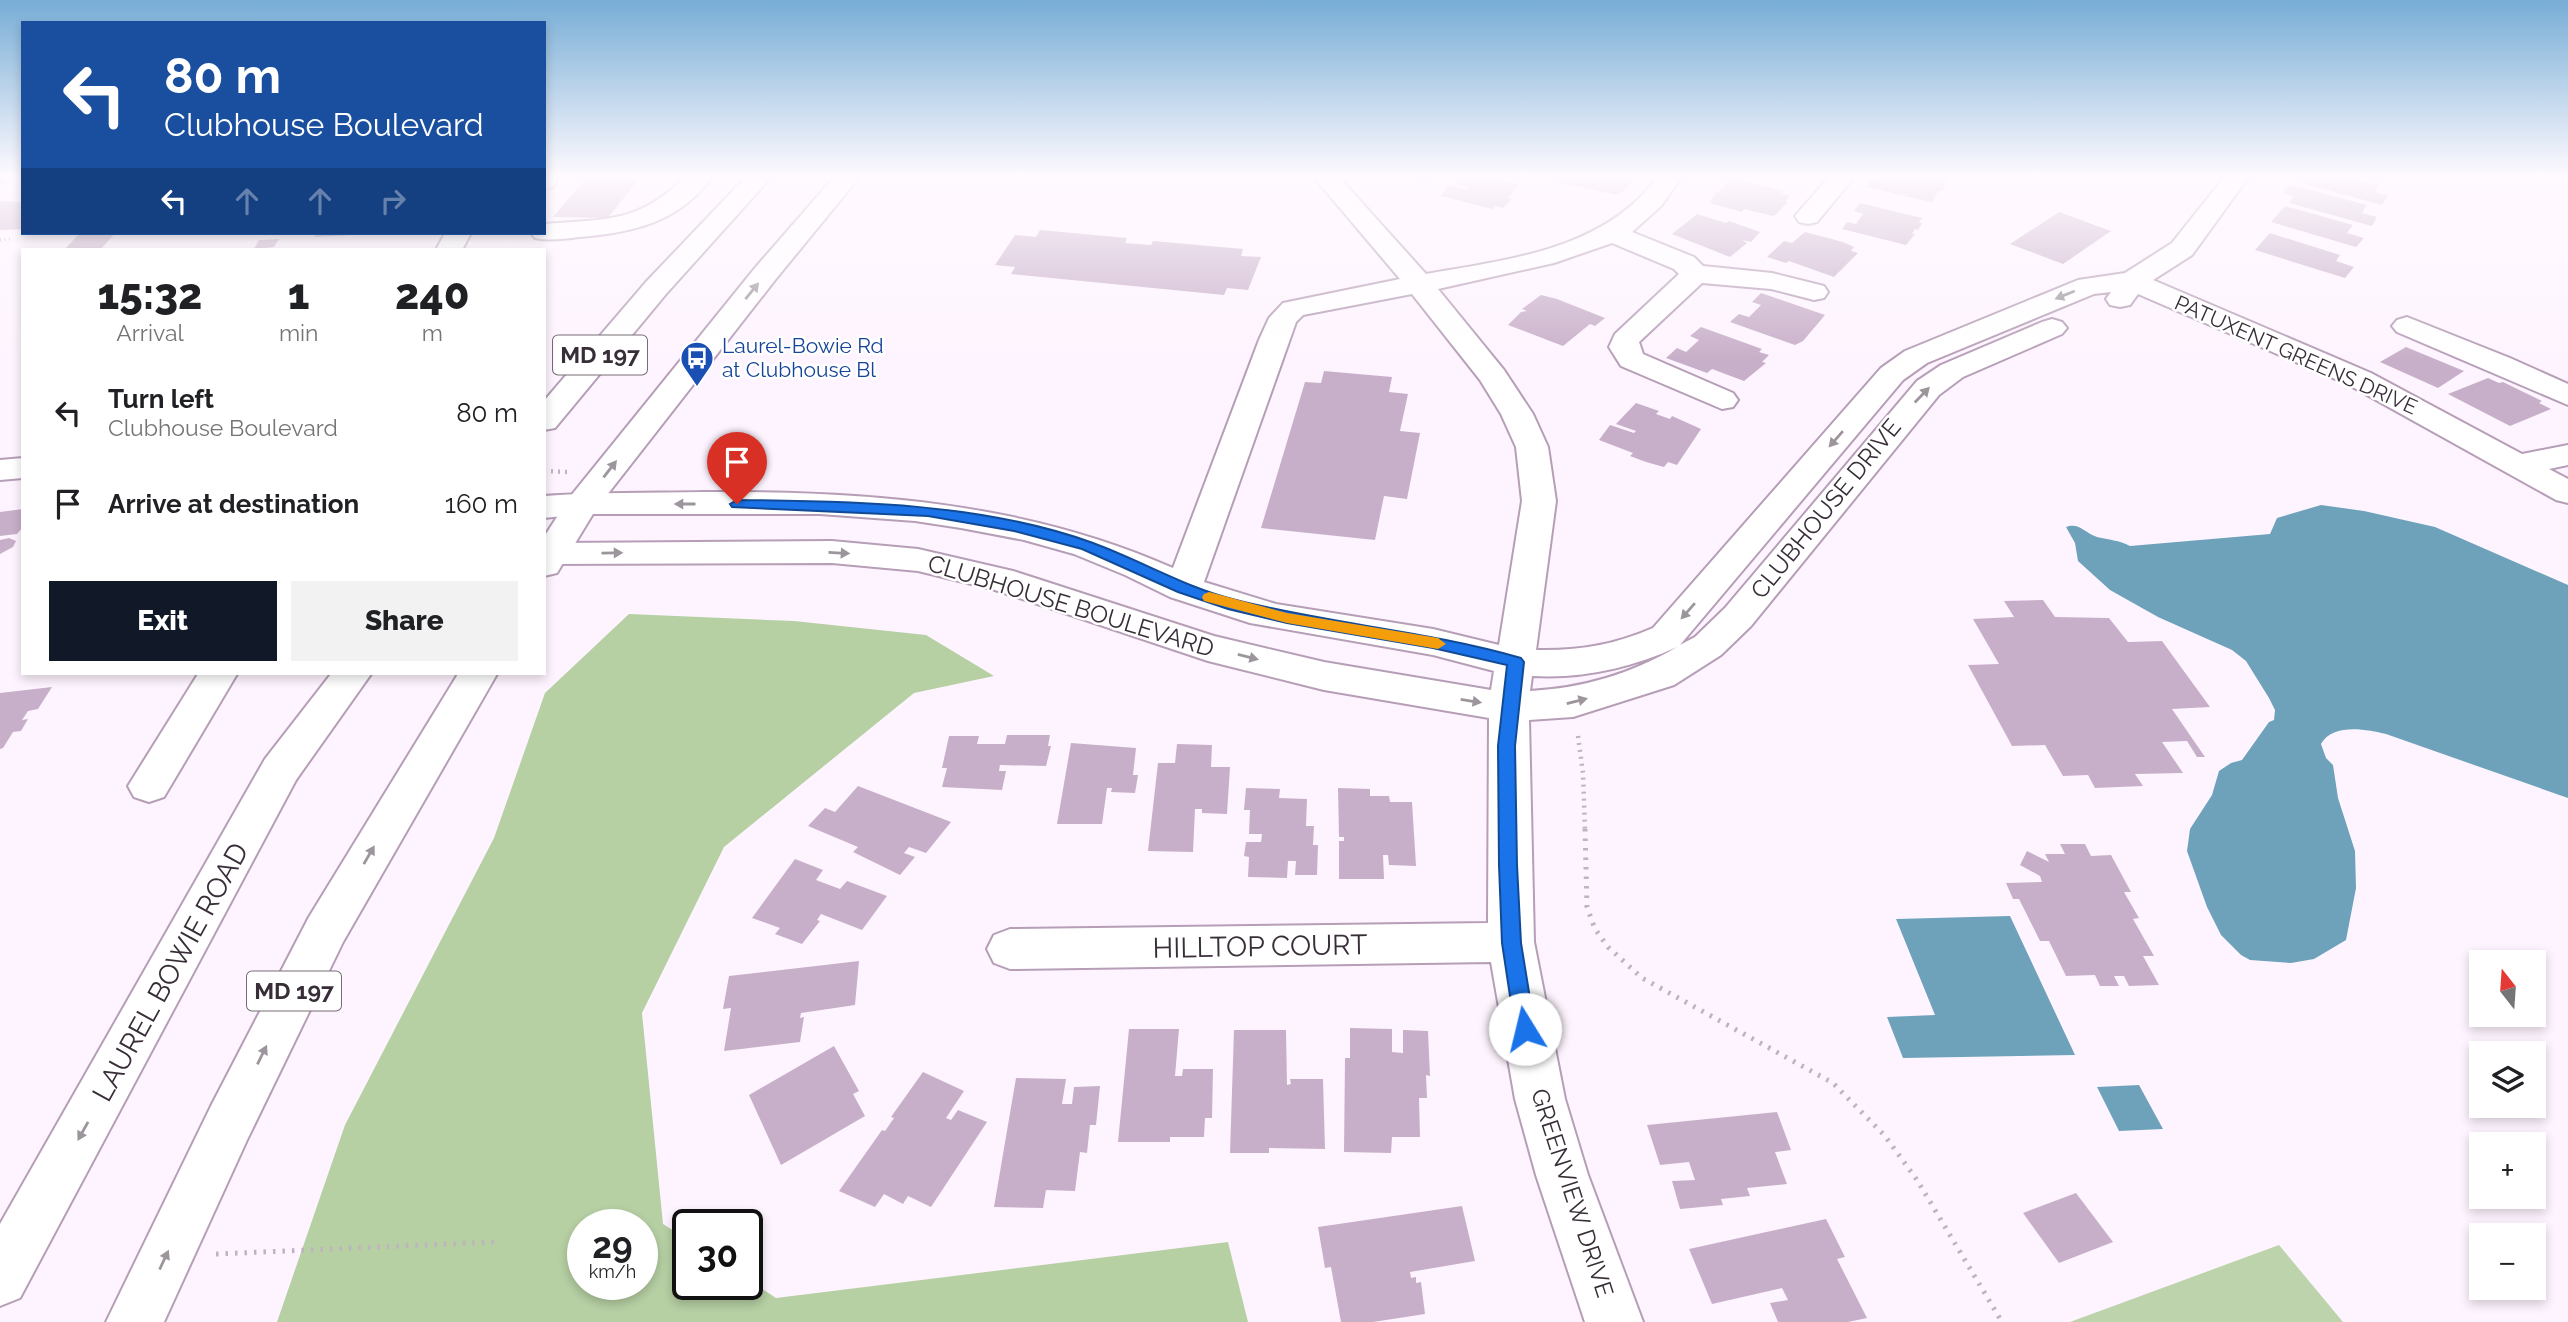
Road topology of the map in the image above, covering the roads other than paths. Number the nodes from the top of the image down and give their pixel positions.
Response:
1 (703, 237) edge
2 (796, 237) edge
3 (1378, 237) edge
4 (1601, 237) edge
5 (1619, 237) edge
6 (2191, 237) edge
7 (1690, 269) junction
8 (2132, 281) junction
9 (1419, 284) junction
10 (656, 288) junction
11 (1814, 292) dead end
12 (2407, 326) dead end
13 (546, 388) edge
14 (2568, 396) edge
15 (1723, 400) dead end
16 (546, 419) edge
17 (2568, 455) edge
18 (2519, 465) junction
19 (21, 468) edge
20 (0, 470) edge
21 (578, 488) junction
22 (2568, 493) edge
23 (546, 506) edge
24 (547, 556) edge
25 (1184, 589) junction
26 (1516, 662) junction
27 (217, 675) edge
28 (319, 675) edge
29 (351, 675) edge
30 (477, 675) edge
31 (1510, 707) junction
32 (280, 770) junction
33 (149, 786) dead end
34 (1511, 943) junction
35 (1010, 949) dead end
36 (0, 1278) edge
37 (135, 1322) edge
38 (1614, 1322) edge

1 - 10 street, MD 197
21 -> 2 street, MD 197
3 - 9 street, GREENVIEW DRIVE
4 - 9 street
5 - 7 street
6 - 8 street, CLUBHOUSE DRIVE
7 - 11 street
7 - 15 street
8 - 18 street, PATUXENT GREENS DRIVE
8 -> 26 street, CLUBHOUSE DRIVE
31 -> 8 street, CLUBHOUSE DRIVE
9 - 25 street
9 - 26 street, GREENVIEW DRIVE
10 - 13 street
10 - 16 street, MD 197
12 - 14 street
17 - 18 street
18 - 22 street, PATUXENT GREENS DRIVE
19 - 20 street
21 - 23 street, CLUBHOUSE BOULEVARD
21 - 24 street, MD 197
25 -> 21 street, CLUBHOUSE BOULEVARD
24 -> 31 street, CLUBHOUSE BOULEVARD
25 - 26 street, CLUBHOUSE BOULEVARD
26 - 31 street, GREENVIEW DRIVE
27 - 33 street
28 - 32 street
29 - 32 street, LAUREL BOWIE ROAD
37 -> 30 street, MD 197
31 - 34 street, GREENVIEW DRIVE
32 -> 36 street, LAUREL BOWIE ROAD
34 - 35 street, HILLTOP COURT
34 - 38 street, GREENVIEW DRIVE

